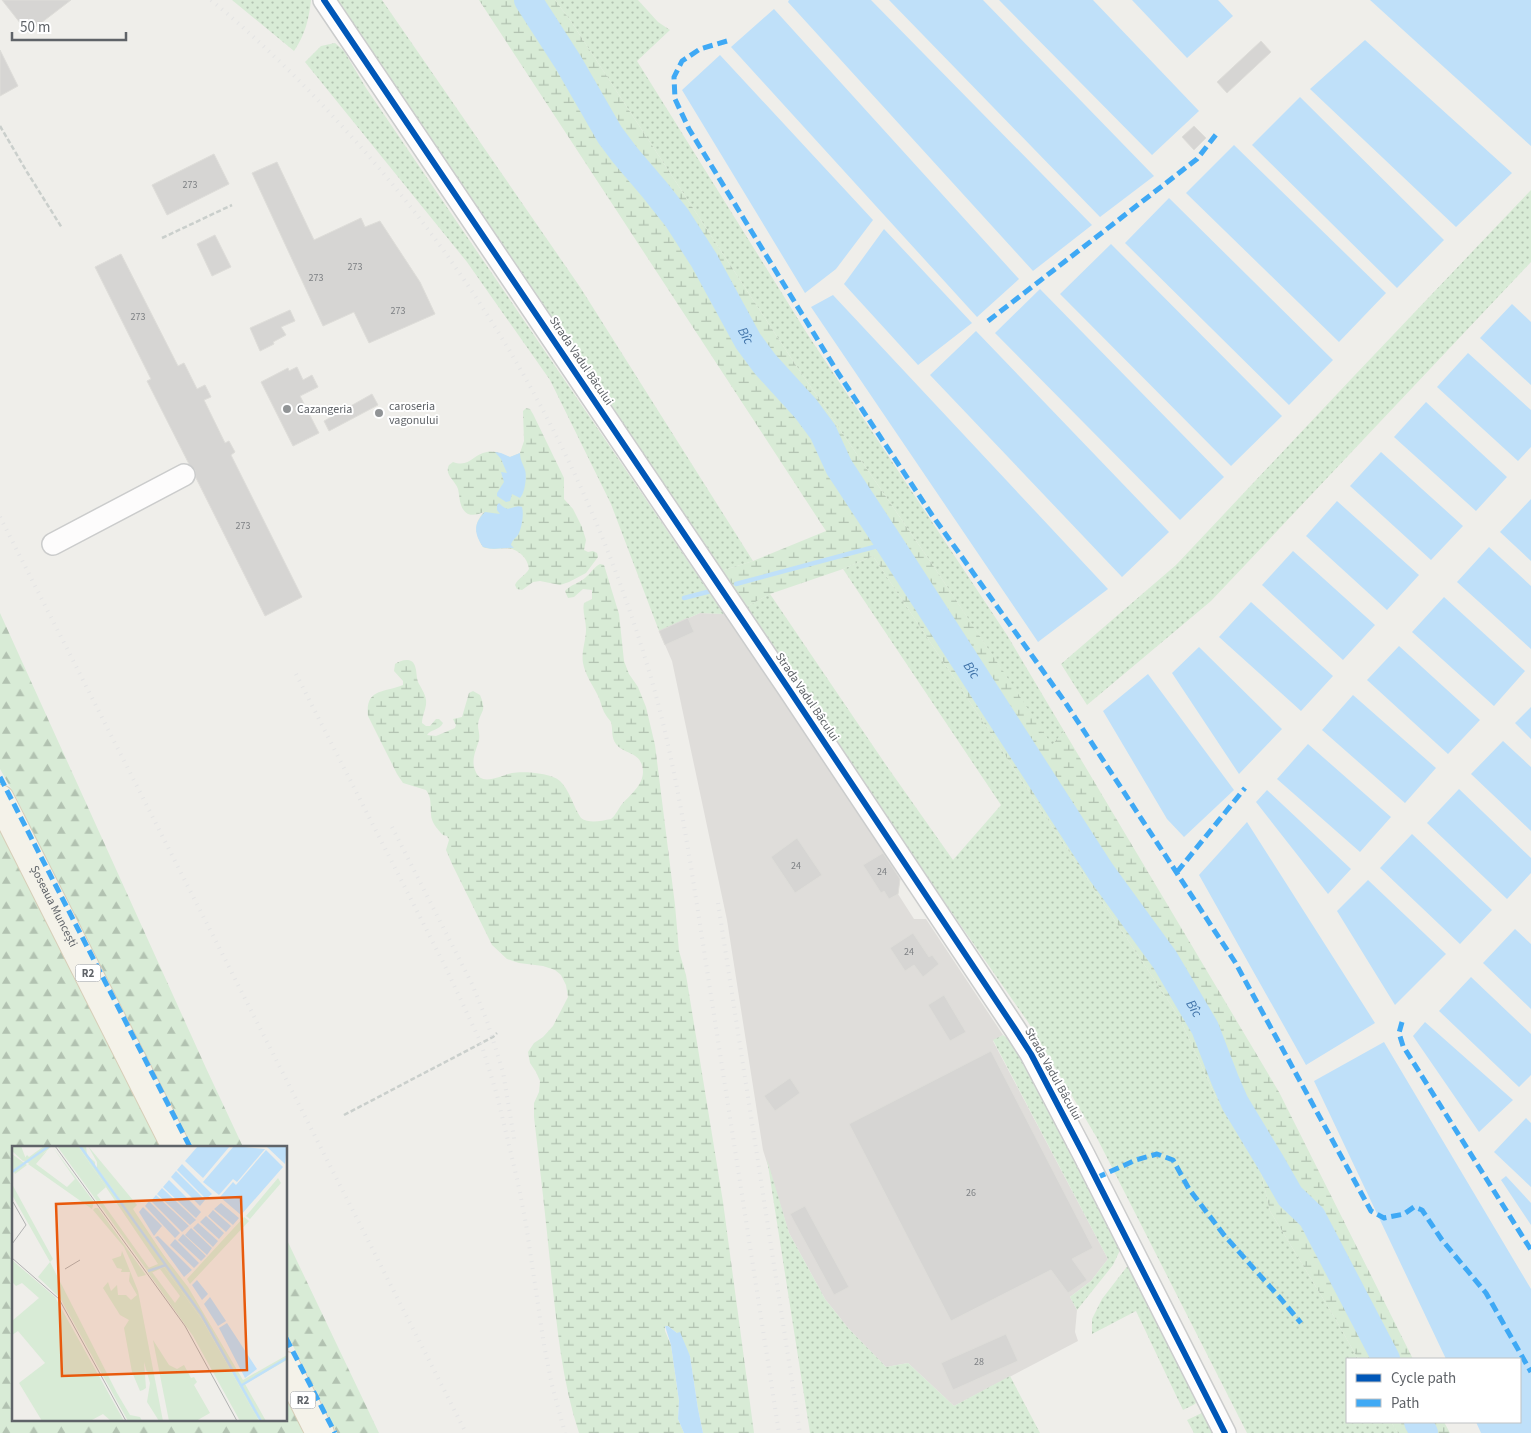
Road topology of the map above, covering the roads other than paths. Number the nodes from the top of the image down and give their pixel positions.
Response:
1 (324, 0) edge
2 (184, 475) dead end
3 (54, 544) dead end
4 (0, 799) edge
5 (175, 1146) edge
6 (288, 1370) edge
7 (320, 1433) edge
8 (1225, 1433) edge

1 - 8 street, Strada Vadul Bâcului
2 - 3 street
4 - 5 main road, Șoseaua Muncești / R2
6 - 7 main road, R2

